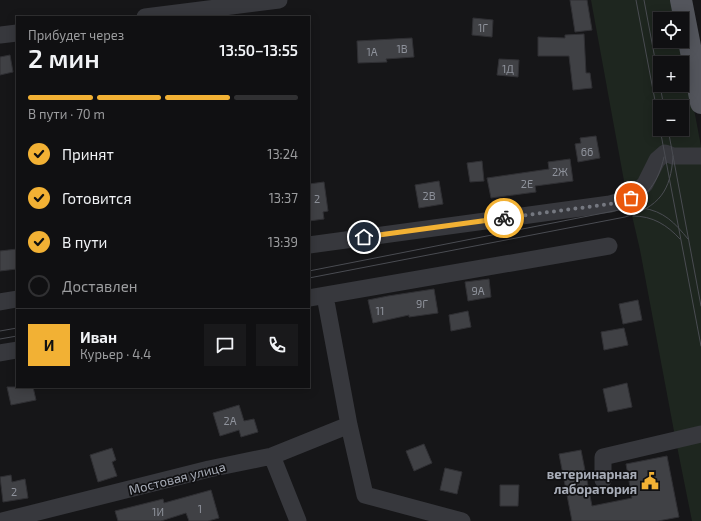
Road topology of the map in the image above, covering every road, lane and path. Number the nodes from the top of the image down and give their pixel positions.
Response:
1 (279, 0) edge
2 (681, 0) edge
3 (178, 6) edge
4 (148, 16) edge
5 (16, 33) edge
6 (0, 35) edge
7 (696, 52) edge
8 (701, 103) edge
9 (701, 156) edge
10 (310, 245) edge
11 (609, 246) dead end
12 (317, 297) edge
13 (16, 299) edge
14 (0, 302) edge
15 (16, 350) edge
16 (0, 353) edge
17 (349, 425) junction
18 (701, 434) edge
19 (272, 456) junction
20 (604, 480) dead end
21 (2, 521) edge
22 (298, 521) edge
23 (462, 521) edge

1 - 3 street
2 - 7 main road
3 - 4 street
5 - 6 street
7 - 8 main road
9 - 10 street
11 - 12 street
12 - 17 street
13 - 14 street
15 - 16 street
17 - 19 street, Мостовая улица
17 - 23 street
18 - 20 street
19 - 21 street, Мостовая улица
19 - 22 street

